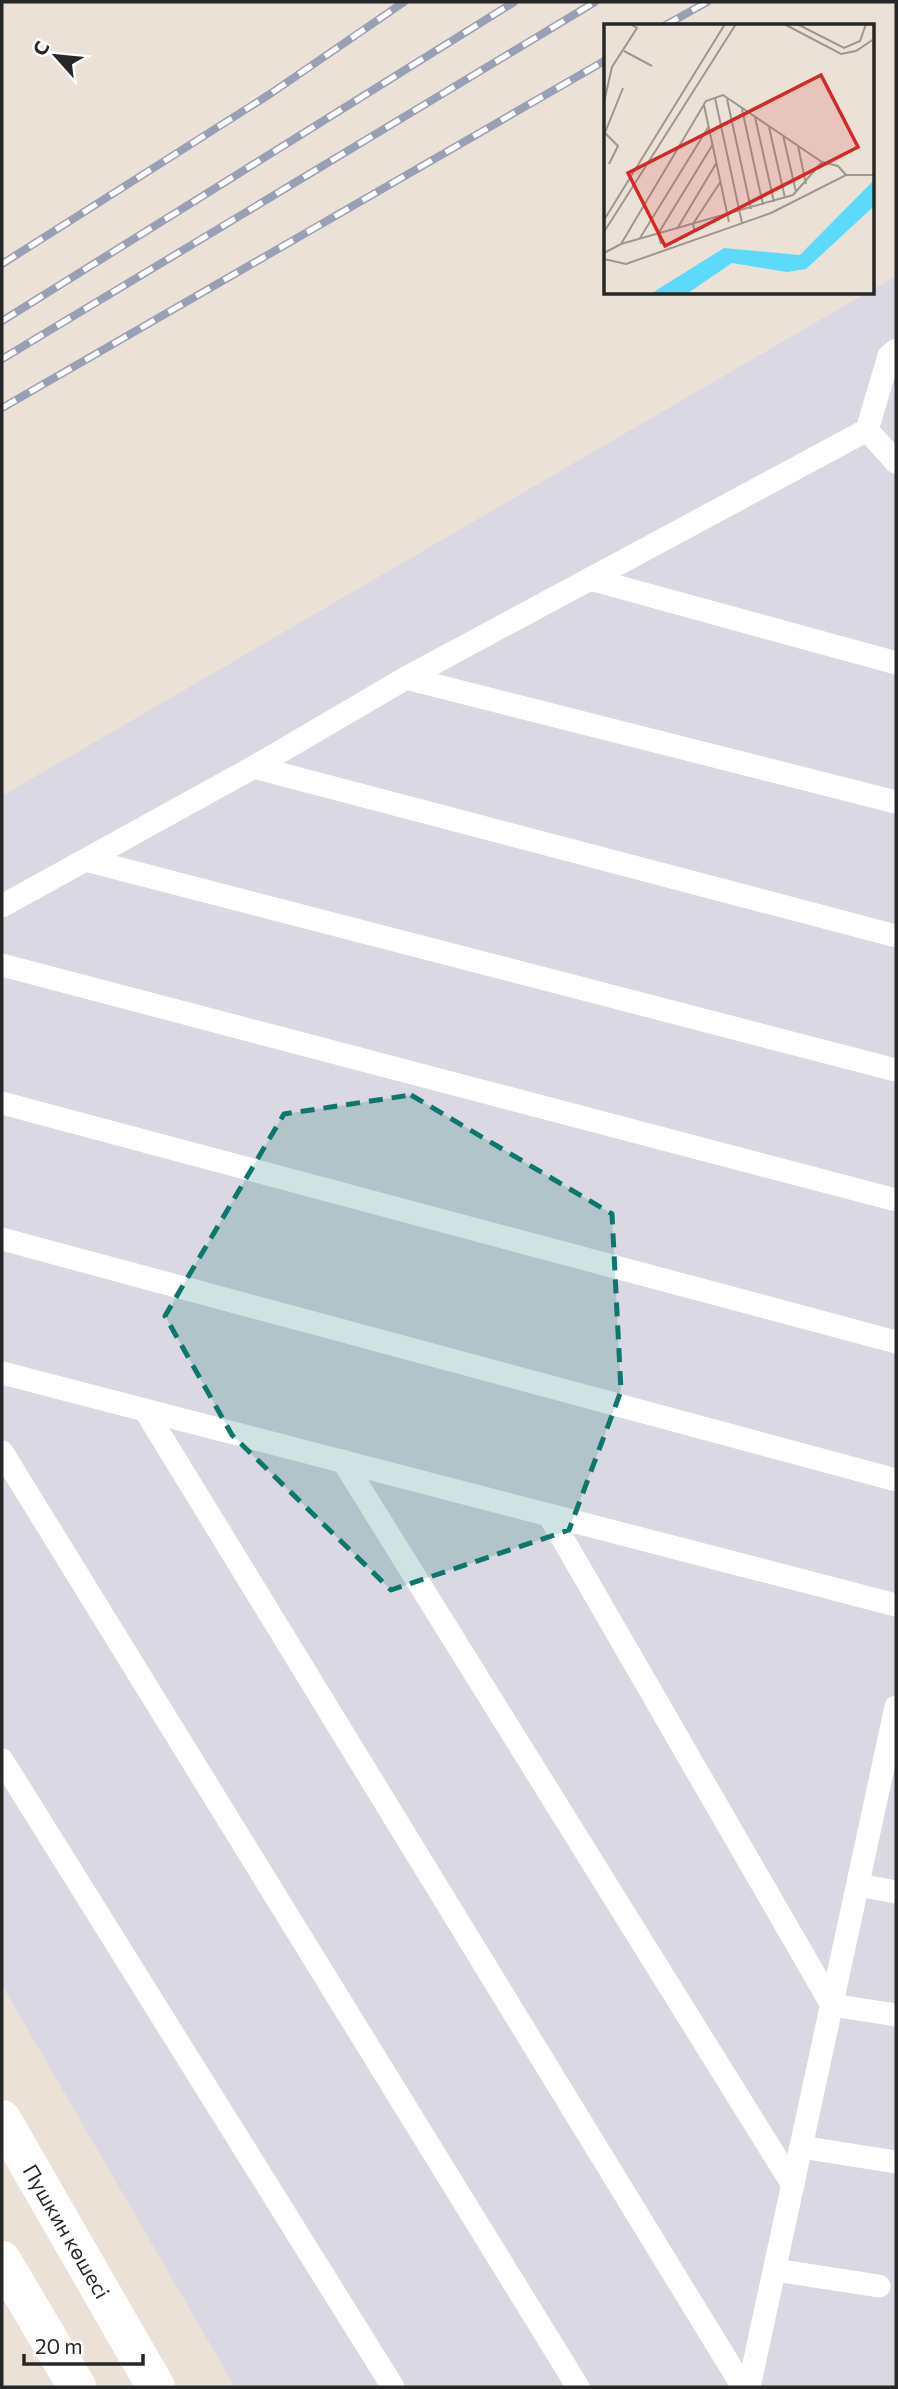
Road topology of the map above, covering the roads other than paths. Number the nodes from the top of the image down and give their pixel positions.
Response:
1 (896, 350) edge
2 (867, 430) junction
3 (896, 462) edge
4 (590, 579) junction
5 (896, 663) edge
6 (406, 678) junction
7 (254, 767) junction
8 (896, 802) edge
9 (86, 860) junction
10 (2, 906) edge
11 (896, 936) edge
12 (2, 965) edge
13 (896, 1070) edge
14 (2, 1102) edge
15 (896, 1200) edge
16 (2, 1239) edge
17 (896, 1342) edge
18 (2, 1373) edge
19 (145, 1410) junction
20 (2, 1452) edge
21 (343, 1461) junction
22 (896, 1480) edge
23 (549, 1515) junction
24 (896, 1605) edge
25 (896, 1707) edge
26 (2, 1760) edge
27 (890, 1764) edge
28 (858, 1885) junction
29 (896, 1892) edge
30 (832, 2005) junction
31 (896, 2015) edge
32 (10, 2134) edge
33 (801, 2147) junction
34 (896, 2162) edge
35 (793, 2185) junction
36 (2, 2260) edge
37 (775, 2270) junction
38 (879, 2286) dead end
39 (76, 2387) edge
40 (156, 2387) edge
41 (393, 2387) edge
42 (578, 2387) edge
43 (743, 2387) edge
44 (749, 2387) edge

1 - 2 lane
2 - 3 lane
2 - 4 lane
4 - 5 lane
4 - 6 lane
6 - 7 lane
6 - 8 lane
7 - 9 lane
7 - 11 lane
9 - 10 lane
9 - 13 lane
12 - 15 lane
14 - 17 lane
16 - 22 lane
18 - 19 lane
19 - 21 lane
19 - 43 lane
20 - 42 lane
21 - 23 lane
21 - 35 lane
23 - 24 lane
23 - 30 lane
25 - 27 lane
26 - 41 lane
27 - 28 lane
28 - 29 lane
28 - 30 lane
30 - 31 lane
30 - 33 lane
32 - 40 main road, Пушкин көшесі
33 - 34 lane
33 - 35 lane
35 - 37 lane
36 - 39 main road
37 - 38 lane
37 - 44 lane

